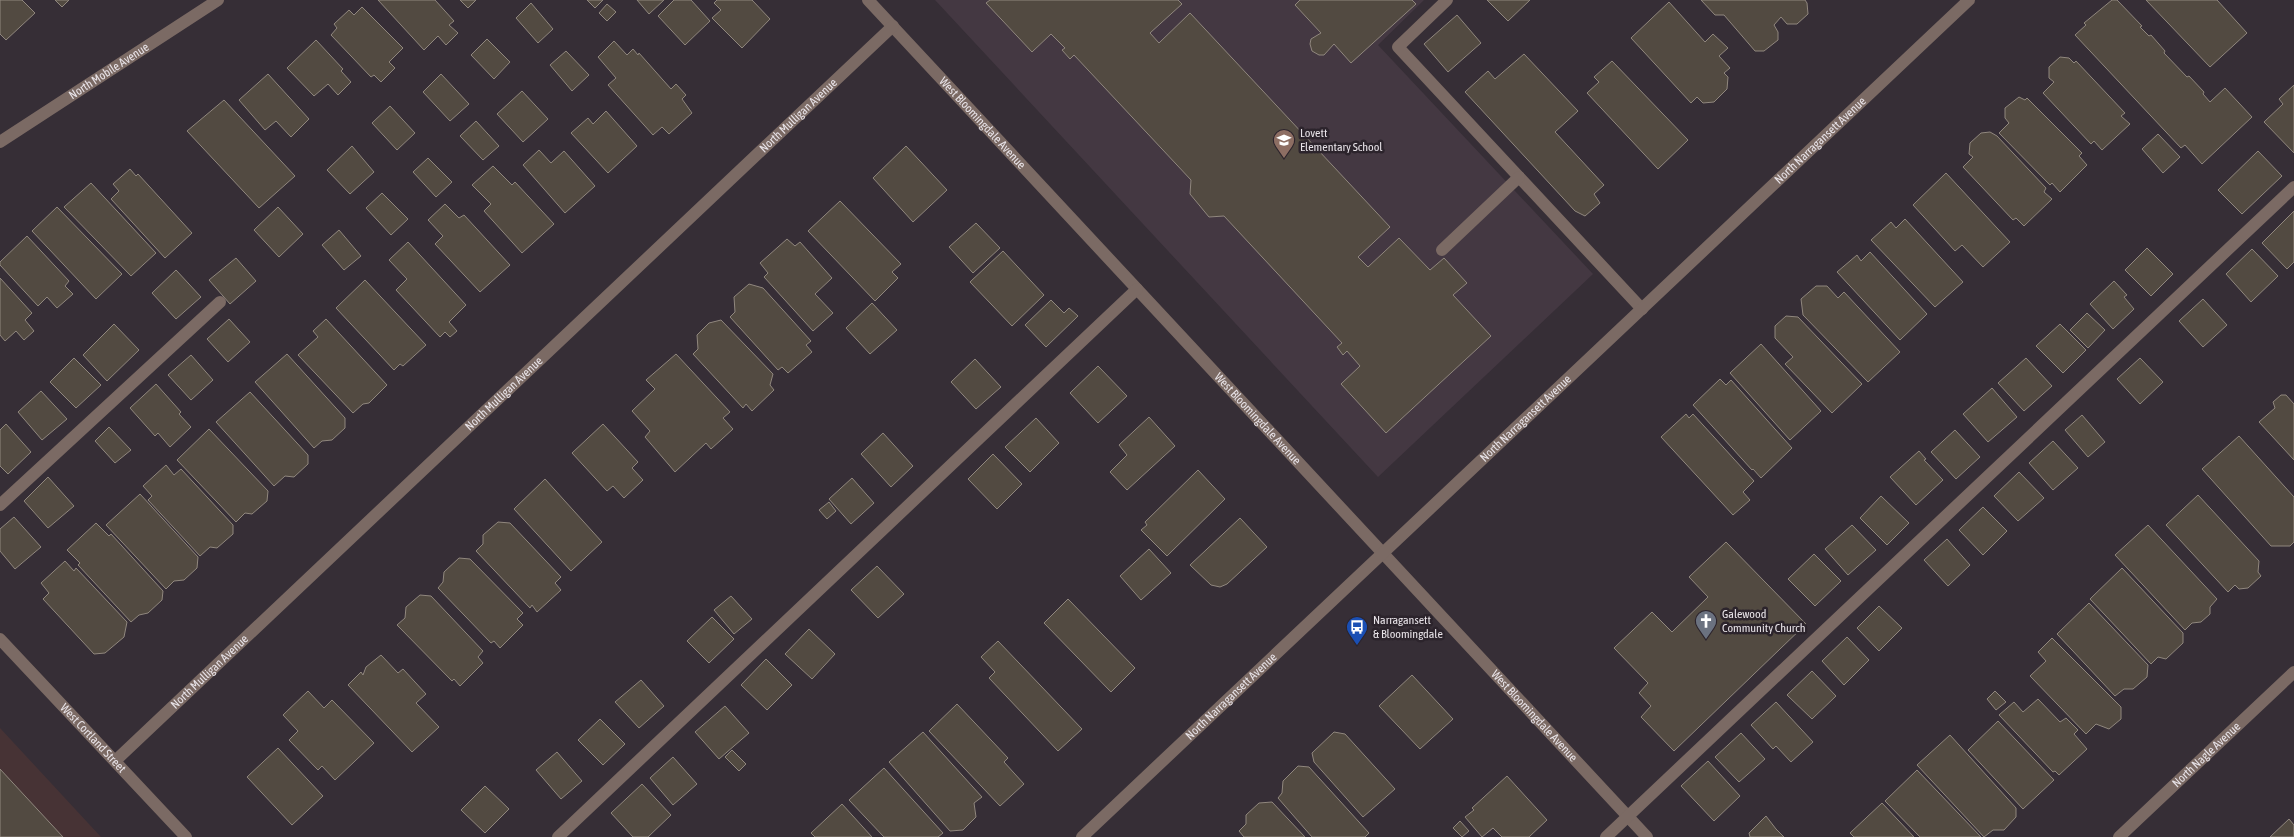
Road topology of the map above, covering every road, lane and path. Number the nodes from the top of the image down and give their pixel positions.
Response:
1 (218, 0) edge
2 (868, 0) edge
3 (1447, 0) edge
4 (1969, 0) edge
5 (893, 26) junction
6 (0, 142) edge
7 (1519, 177) junction
8 (2294, 187) edge
9 (1442, 250) dead end
10 (1137, 289) junction
11 (220, 302) dead end
12 (1642, 309) junction
13 (0, 505) edge
14 (1383, 553) junction
15 (0, 639) edge
16 (2294, 672) edge
17 (114, 761) junction
18 (1628, 816) junction
19 (186, 837) edge
20 (558, 837) edge
21 (1082, 837) edge
22 (1606, 837) edge
23 (1647, 837) edge
24 (2119, 837) edge

1 - 6 street, North Mobile Avenue
2 - 5 street, West Bloomingdale Avenue
3 - 7 street
4 - 12 street, North Narragansett Avenue
5 - 10 street, West Bloomingdale Avenue
5 - 17 street, North Mulligan Avenue
7 - 9 street
7 - 12 street
8 - 18 street
10 - 14 street, West Bloomingdale Avenue
10 - 20 street
11 - 13 street
12 - 14 street, North Narragansett Avenue
14 - 18 street, West Bloomingdale Avenue
14 - 21 street, North Narragansett Avenue
15 - 17 street, West Cortland Street
16 - 24 street, North Nagle Avenue
17 - 19 street, West Cortland Street
18 - 22 street
18 - 23 street, West Bloomingdale Avenue

